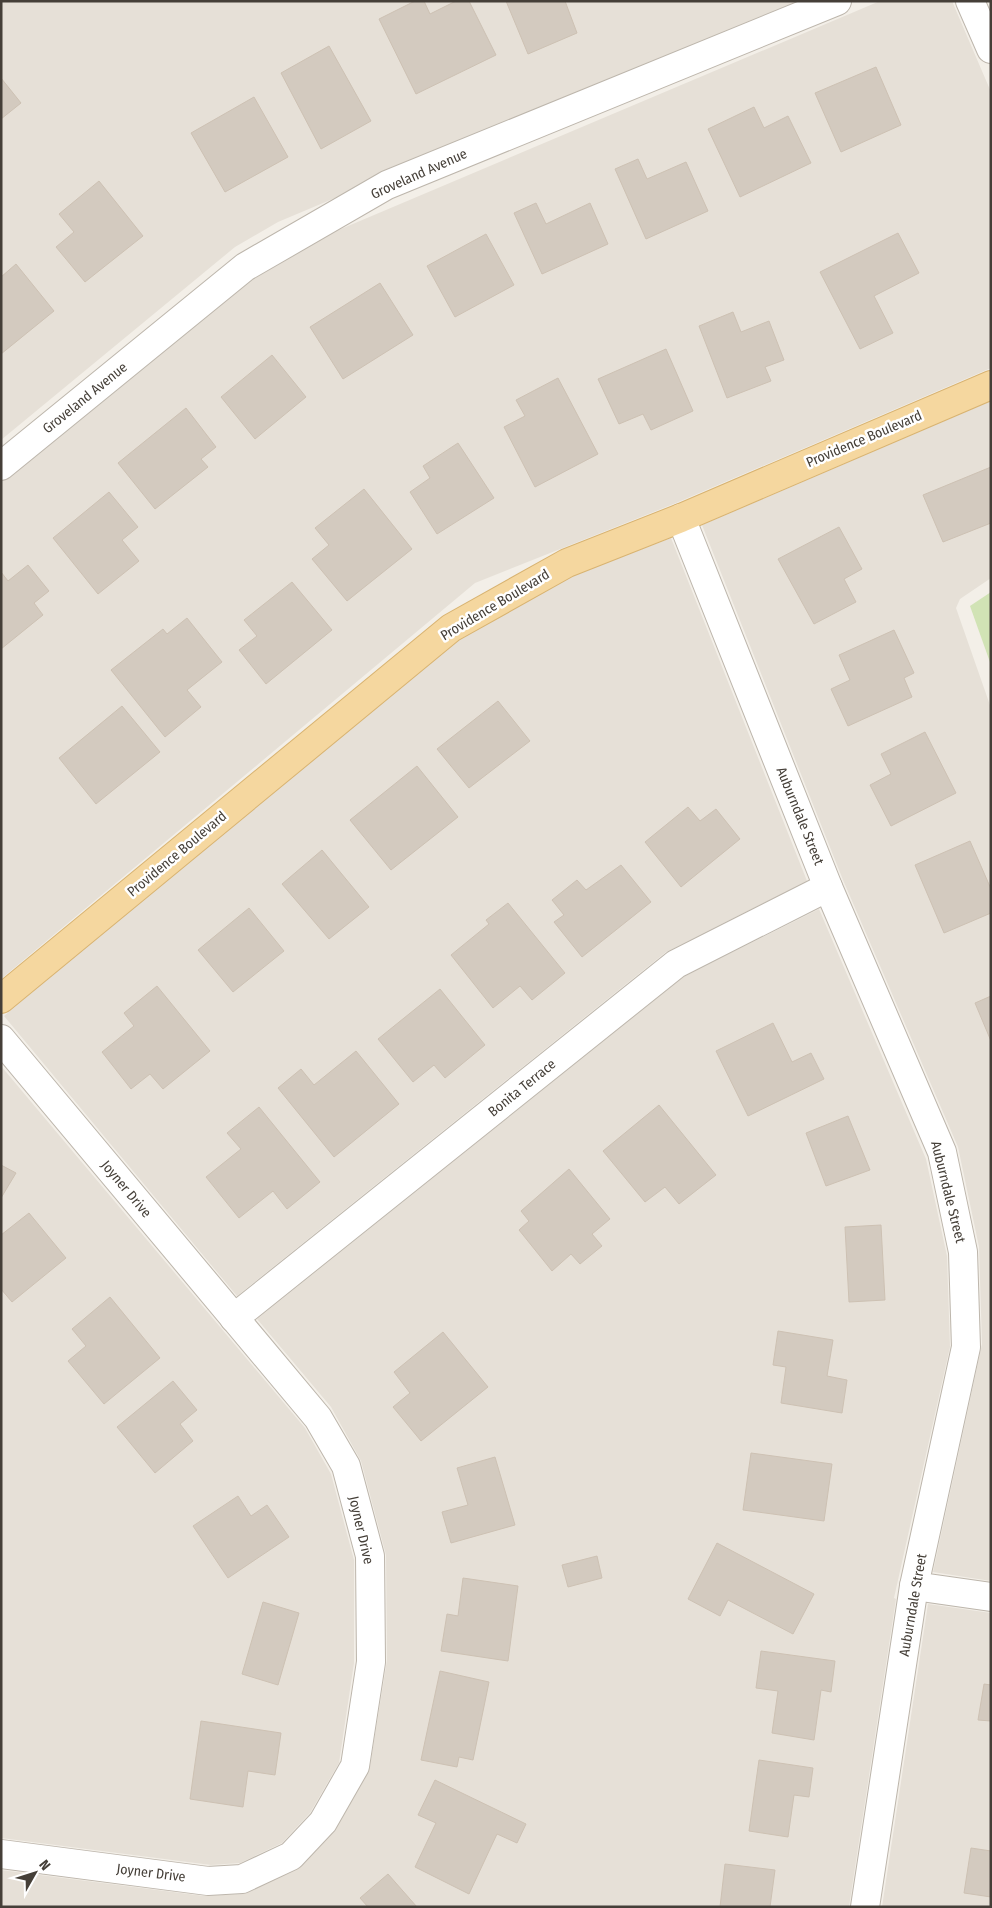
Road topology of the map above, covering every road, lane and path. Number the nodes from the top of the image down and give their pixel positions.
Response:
1 (837, 1) edge
2 (970, 1) edge
3 (991, 49) edge
4 (991, 384) edge
5 (1, 466) edge
6 (681, 518) junction
7 (828, 887) junction
8 (1, 999) edge
9 (1, 1039) edge
10 (234, 1318) junction
11 (914, 1586) junction
12 (991, 1597) edge
13 (1, 1854) edge
14 (866, 1907) edge

1 - 5 street, Groveland Avenue
2 - 3 street
4 - 6 main road, Providence Boulevard
6 - 7 street, Auburndale Street
6 - 8 main road, Providence Boulevard
7 - 10 street, Bonita Terrace
7 - 11 street, Auburndale Street
9 - 10 street, Joyner Drive
10 - 13 street, Joyner Drive
11 - 12 street
11 - 14 street, Auburndale Street

